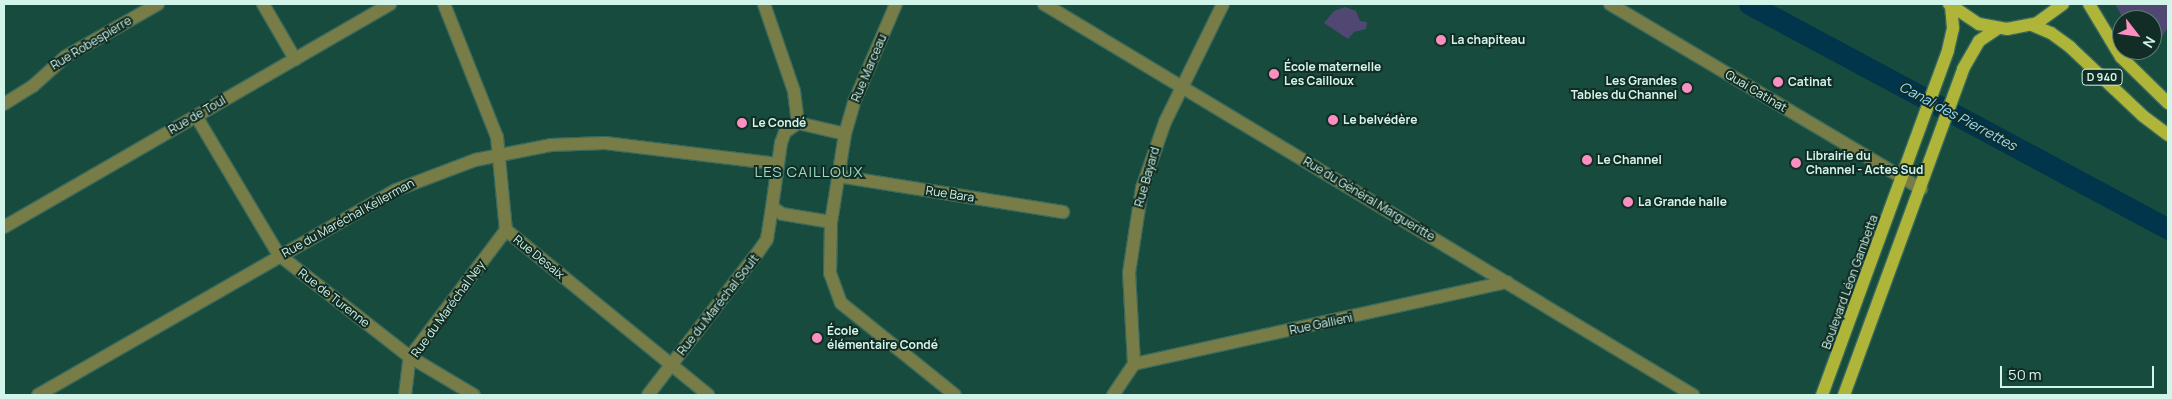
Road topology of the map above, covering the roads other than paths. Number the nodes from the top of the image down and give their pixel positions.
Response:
1 (158, 4) edge
2 (263, 4) edge
3 (390, 4) edge
4 (444, 4) edge
5 (764, 4) edge
6 (896, 4) edge
7 (1044, 4) edge
8 (1224, 4) edge
9 (1610, 4) edge
10 (2063, 4) edge
11 (2089, 4) edge
12 (1950, 5) edge
13 (2032, 25) junction
14 (1997, 29) junction
15 (295, 59) junction
16 (1181, 86) junction
17 (2168, 103) edge
18 (4, 104) edge
19 (196, 116) junction
20 (798, 123) junction
21 (845, 134) junction
22 (2168, 135) edge
23 (500, 154) junction
24 (778, 164) junction
25 (838, 176) junction
26 (1903, 178) junction
27 (1921, 189) junction
28 (772, 207) junction
29 (1063, 212) dead end
30 (831, 222) junction
31 (4, 227) edge
32 (506, 230) junction
33 (279, 256) junction
34 (1507, 282) junction
35 (410, 357) junction
36 (1134, 364) junction
37 (671, 365) junction
38 (38, 395) edge
39 (405, 395) edge
40 (474, 395) edge
41 (648, 395) edge
42 (708, 395) edge
43 (955, 395) edge
44 (1113, 395) edge
45 (1693, 395) edge
46 (1822, 395) edge
47 (1844, 395) edge

1 - 18 street, Rue Robespierre
2 - 15 street
3 - 15 street, Rue de Toul
4 - 23 street, Rue Desaix
5 - 20 street
6 - 21 street, Rue Marceau
7 - 16 street, Rue du Général Margueritte
8 - 16 street, Rue Bayard
9 - 26 street, Quai Catinat
10 - 13 main road
11 - 17 main road, D 940
12 - 14 main road
12 - 26 main road, Boulevard Léon Gambetta
13 - 14 main road
13 - 22 main road, D 940
14 - 27 main road
15 - 19 street, Rue de Toul
16 - 34 street, Rue du Général Margueritte
16 - 36 street, Rue Bayard
19 - 31 street, Rue de Toul
19 - 33 street, Rue de Turenne
20 - 21 street
20 - 24 street, Rue du Maréchal Soult
21 - 25 street, Rue Marceau
23 - 24 street, Rue du Maréchal Kellerman
23 - 32 street, Rue Desaix
23 - 33 street, Rue du Maréchal Kellerman
24 - 28 street, Rue du Maréchal Soult
25 - 29 street, Rue Bara
25 - 30 street, Rue Marceau
26 - 27 street
26 - 46 main road, Boulevard Léon Gambetta
27 - 47 main road
28 - 30 street
28 - 37 street, Rue du Maréchal Soult
30 - 43 street, Rue Marceau
32 - 35 street, Rue du Maréchal Ney
32 - 37 street, Rue Desaix
33 - 35 street, Rue de Turenne
33 - 38 street, Rue du Maréchal Kellerman
34 - 36 street, Rue Gallieni
34 - 45 street, Rue du Général Margueritte
35 - 39 street, Rue du Maréchal Ney
35 - 40 street, Rue de Turenne
36 - 44 street
37 - 41 street, Rue du Maréchal Soult
37 - 42 street, Rue Desaix

